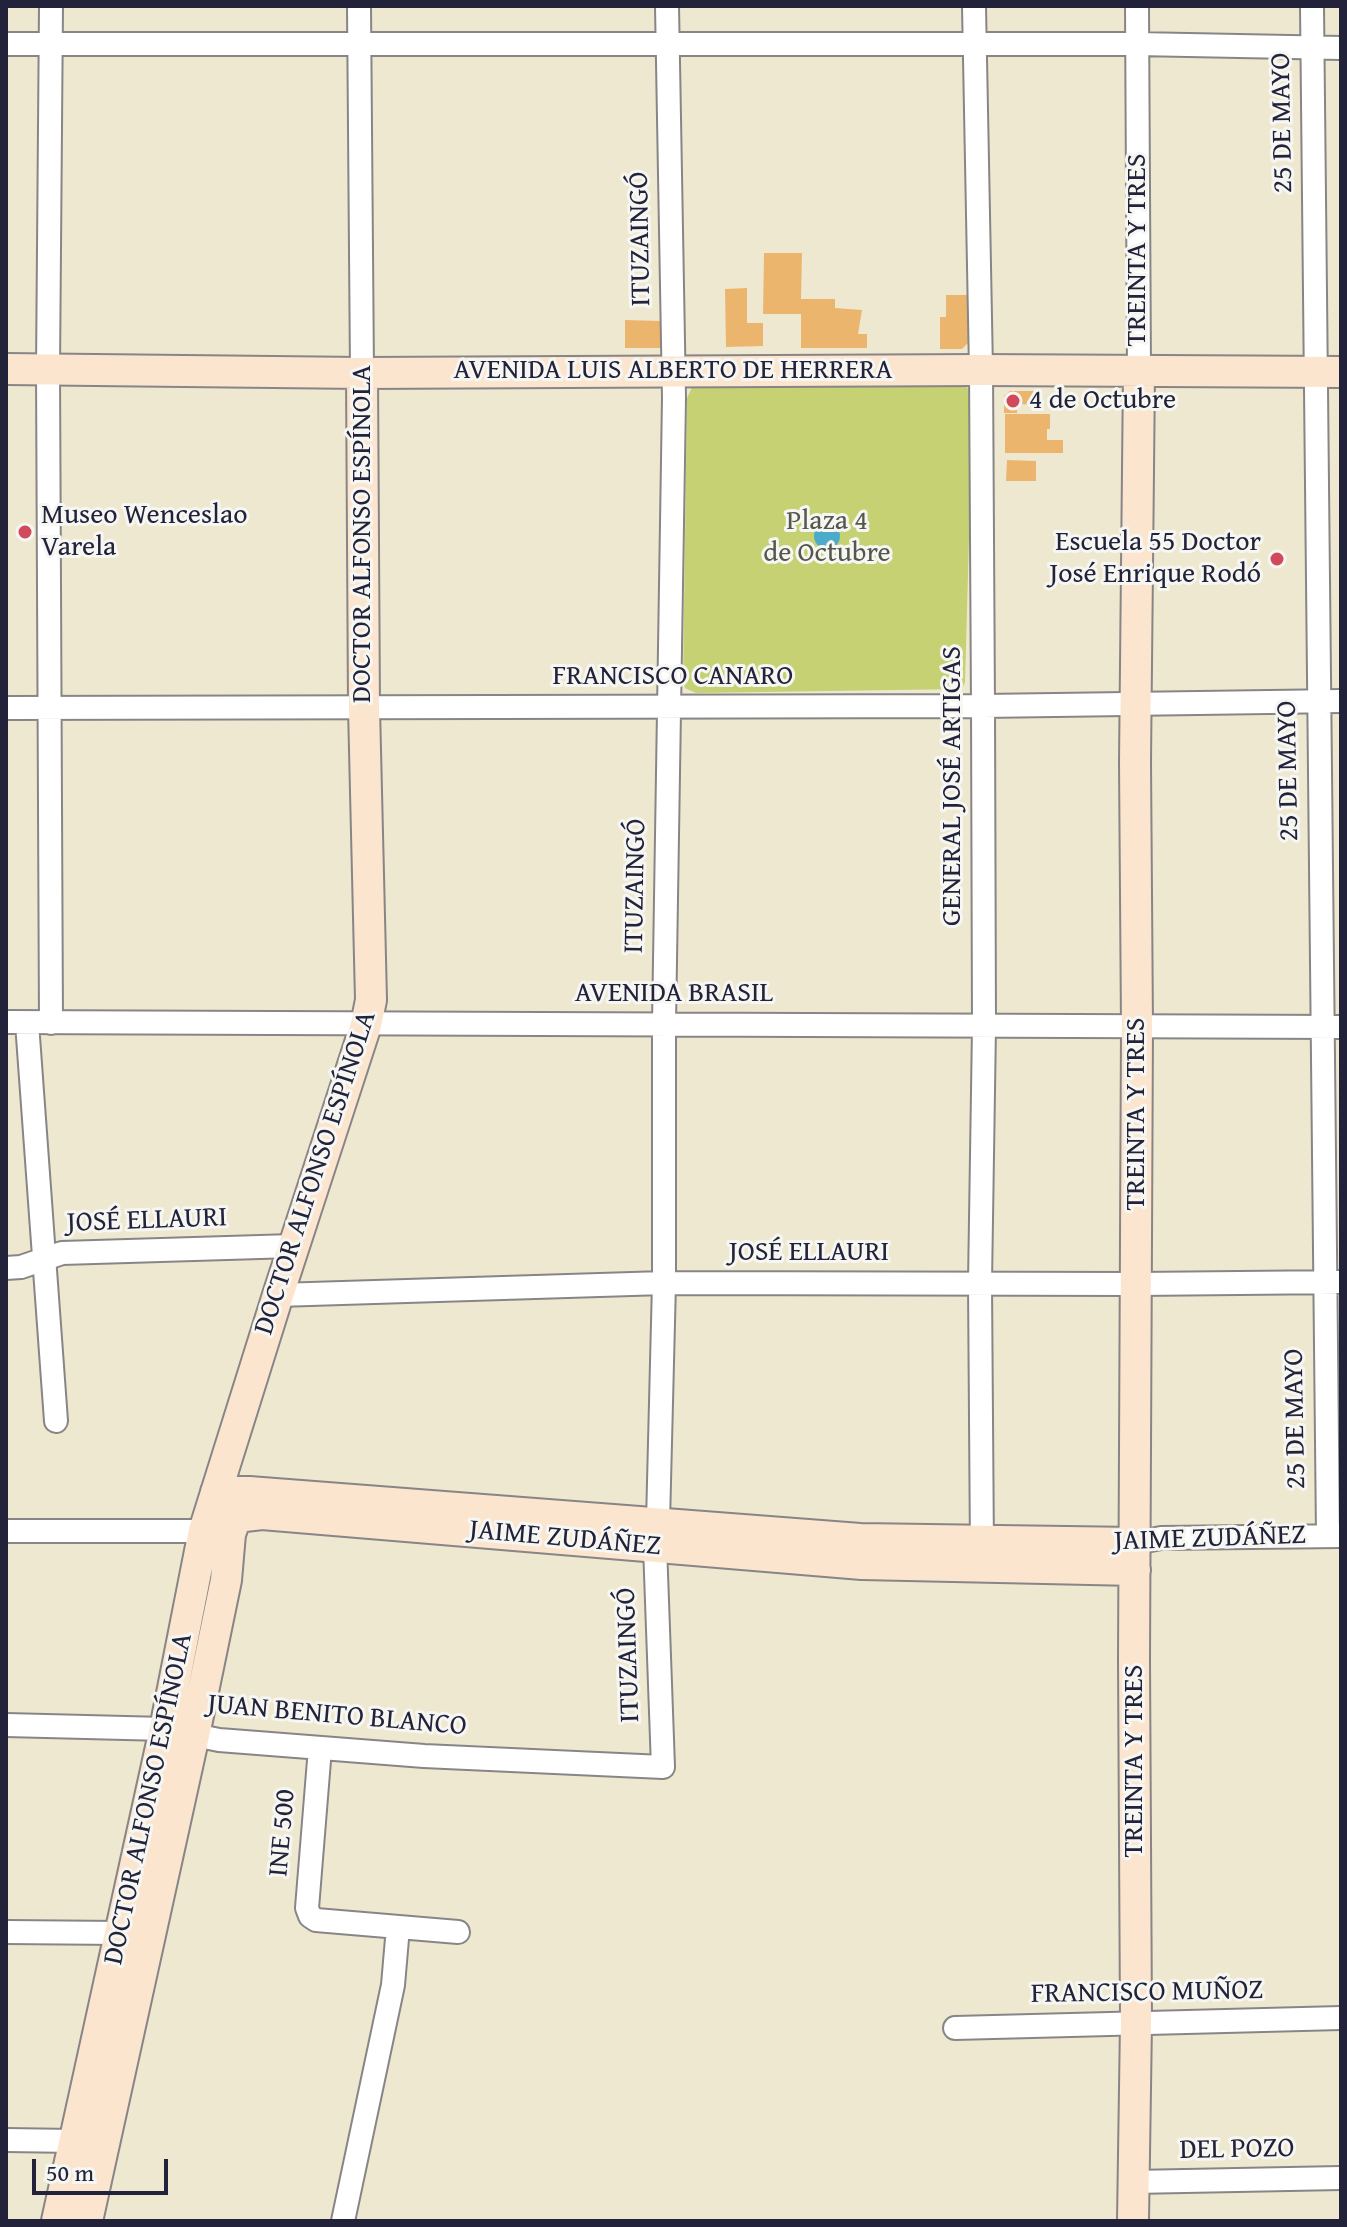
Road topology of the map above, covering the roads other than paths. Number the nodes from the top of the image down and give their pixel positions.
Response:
1 (51, 6) edge
2 (359, 6) edge
3 (667, 6) edge
4 (974, 6) edge
5 (1137, 6) edge
6 (1312, 6) edge
7 (6, 44) edge
8 (51, 44) junction
9 (359, 44) junction
10 (667, 44) junction
11 (974, 44) junction
12 (1137, 44) junction
13 (1312, 48) junction
14 (1341, 48) edge
15 (6, 369) edge
16 (48, 369) junction
17 (981, 370) junction
18 (674, 371) junction
19 (1139, 372) junction
20 (1329, 372) edge
21 (362, 373) junction
22 (1330, 701) edge
23 (1136, 705) junction
24 (983, 706) junction
25 (48, 707) junction
26 (6, 708) edge
27 (364, 708) junction
28 (669, 708) junction
29 (16, 1023) edge
30 (51, 1023) junction
31 (664, 1023) junction
32 (366, 1025) junction
33 (984, 1027) junction
34 (1137, 1027) junction
35 (1332, 1027) edge
36 (293, 1246) junction
37 (43, 1260) junction
38 (6, 1268) edge
39 (1333, 1282) edge
40 (664, 1283) junction
41 (980, 1283) junction
42 (1137, 1284) junction
43 (278, 1295) junction
44 (56, 1421) dead end
45 (216, 1492) junction
46 (223, 1527) junction
47 (6, 1531) edge
48 (657, 1534) junction
49 (1334, 1536) edge
50 (982, 1553) junction
51 (1135, 1556) junction
52 (6, 1725) edge
53 (179, 1732) junction
54 (320, 1748) junction
55 (663, 1767) joint
56 (398, 1927) junction
57 (6, 1932) edge
58 (458, 1932) dead end
59 (121, 1933) junction
60 (1341, 2018) edge
61 (1136, 2022) junction
62 (955, 2028) dead end
63 (6, 2140) edge
64 (75, 2141) junction
65 (1341, 2178) edge
66 (1133, 2182) junction
67 (57, 2221) edge
68 (88, 2221) edge
69 (343, 2221) edge
70 (1133, 2221) edge

1 - 8 street
2 - 9 street, DOCTOR ALFONSO ESPÍNOLA
3 - 10 street, ITUZAINGÓ
4 - 11 street, GENERAL JOSÉ ARTIGAS
5 - 12 street, TREINTA Y TRES
6 - 13 street, 25 DE MAYO
7 - 8 street
8 - 9 street
8 - 16 street
9 - 10 street
9 - 21 street, DOCTOR ALFONSO ESPÍNOLA
10 - 11 street
10 - 18 street, ITUZAINGÓ
11 - 12 street
11 - 17 street, GENERAL JOSÉ ARTIGAS
12 - 13 street
12 - 19 street, TREINTA Y TRES
13 - 14 street
13 - 20 street, 25 DE MAYO
15 - 16 street, AVENIDA LUIS ALBERTO DE HERRERA
16 - 21 street, AVENIDA LUIS ALBERTO DE HERRERA
16 - 25 street
17 - 18 street, AVENIDA LUIS ALBERTO DE HERRERA
17 - 19 street, AVENIDA LUIS ALBERTO DE HERRERA
17 - 24 street, GENERAL JOSÉ ARTIGAS
18 - 21 street, AVENIDA LUIS ALBERTO DE HERRERA
18 - 28 street, ITUZAINGÓ
19 - 20 street, AVENIDA LUIS ALBERTO DE HERRERA
19 - 23 street, TREINTA Y TRES
20 - 22 street, 25 DE MAYO
21 - 27 street, DOCTOR ALFONSO ESPÍNOLA
22 - 23 street, FRANCISCO CANARO
22 - 35 street, 25 DE MAYO
23 - 24 street, FRANCISCO CANARO
23 - 34 street, TREINTA Y TRES
24 - 28 street, FRANCISCO CANARO
24 - 33 street, GENERAL JOSÉ ARTIGAS
25 - 26 street, FRANCISCO CANARO
25 - 27 street, FRANCISCO CANARO
25 - 30 street
27 - 28 street, FRANCISCO CANARO
27 - 32 street, DOCTOR ALFONSO ESPÍNOLA
28 - 31 street, ITUZAINGÓ
29 - 30 street, AVENIDA BRASIL
29 - 37 street
30 - 32 street, AVENIDA BRASIL
31 - 32 street, AVENIDA BRASIL
31 - 33 street, AVENIDA BRASIL
31 - 40 street, ITUZAINGÓ
32 - 36 street, DOCTOR ALFONSO ESPÍNOLA
33 - 34 street, AVENIDA BRASIL
33 - 41 street, GENERAL JOSÉ ARTIGAS
34 - 35 street, AVENIDA BRASIL
34 - 42 street, TREINTA Y TRES
35 - 39 street, 25 DE MAYO
36 - 37 street, JOSÉ ELLAURI
36 - 43 street, DOCTOR ALFONSO ESPÍNOLA
37 - 38 street, JOSÉ ELLAURI
37 - 44 street
39 - 42 street, JOSÉ ELLAURI
39 - 49 street, 25 DE MAYO
40 - 41 street, JOSÉ ELLAURI
40 - 43 street, JOSÉ ELLAURI
40 - 48 street, ITUZAINGÓ
41 - 42 street, JOSÉ ELLAURI
41 - 50 street, GENERAL JOSÉ ARTIGAS
42 - 51 street, TREINTA Y TRES
43 - 45 street, DOCTOR ALFONSO ESPÍNOLA
45 - 46 street, DOCTOR ALFONSO ESPÍNOLA
45 - 48 street, JAIME ZUDÁÑEZ
46 - 47 street, JAIME ZUDÁÑEZ
46 - 48 street, JAIME ZUDÁÑEZ
46 - 53 street, DOCTOR ALFONSO ESPÍNOLA
48 - 50 street, JAIME ZUDÁÑEZ
48 - 55 street, ITUZAINGÓ
49 - 51 street, JAIME ZUDÁÑEZ
50 - 51 street, JAIME ZUDÁÑEZ
51 - 61 street, TREINTA Y TRES
52 - 53 street, JUAN BENITO BLANCO
53 - 54 street, JUAN BENITO BLANCO
53 - 59 street, DOCTOR ALFONSO ESPÍNOLA
53 - 68 street, DOCTOR ALFONSO ESPÍNOLA
54 - 55 street, JUAN BENITO BLANCO
54 - 56 street, INE 500
56 - 58 street
56 - 69 street
57 - 59 street
59 - 64 street, DOCTOR ALFONSO ESPÍNOLA
60 - 61 street, FRANCISCO MUÑOZ
61 - 62 street, FRANCISCO MUÑOZ
61 - 66 street, TREINTA Y TRES
63 - 64 street
64 - 67 street, DOCTOR ALFONSO ESPÍNOLA
65 - 66 street, DEL POZO
66 - 70 street, TREINTA Y TRES

